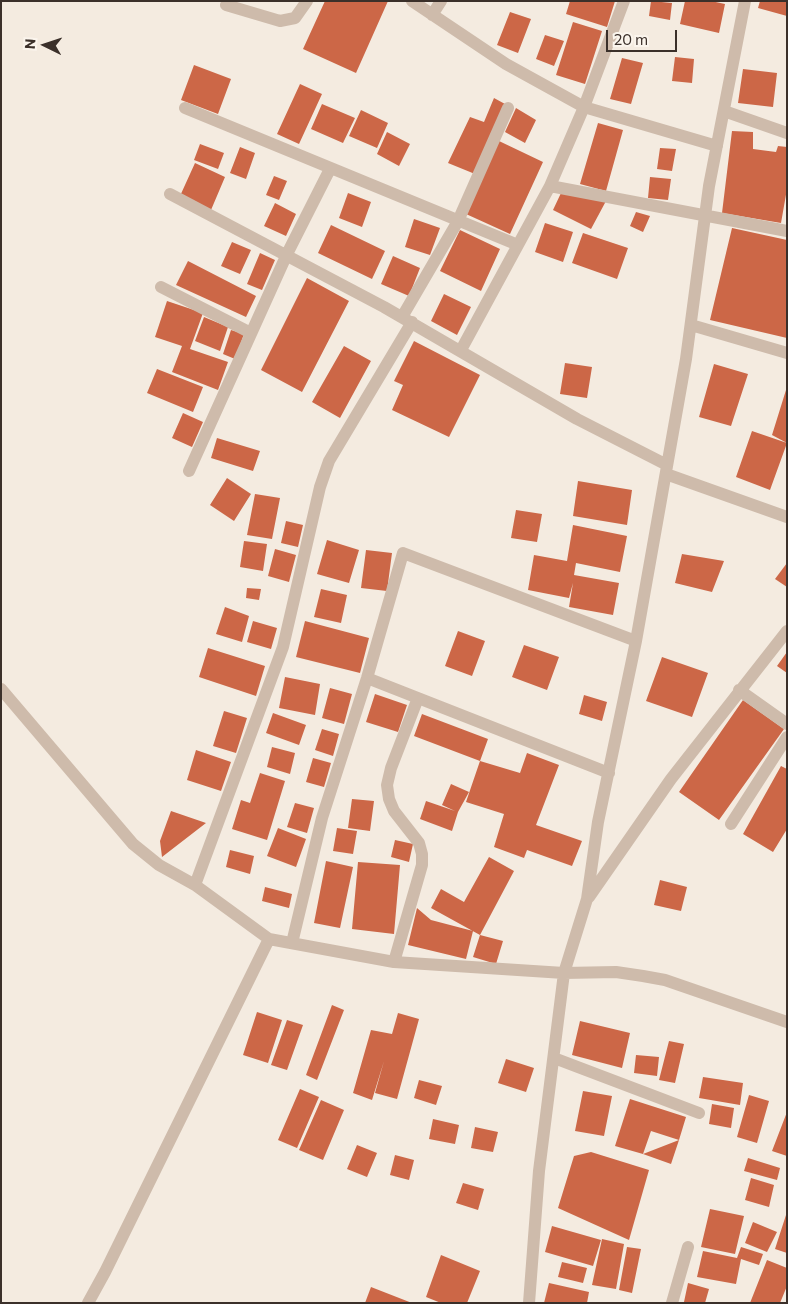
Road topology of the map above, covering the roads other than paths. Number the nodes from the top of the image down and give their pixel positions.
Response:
1 (307, 1) edge
2 (412, 1) edge
3 (441, 1) edge
4 (624, 1) edge
5 (745, 1) edge
6 (226, 5) dead end
7 (432, 15) junction
8 (584, 107) junction
9 (185, 108) dead end
10 (508, 108) dead end
11 (724, 111) junction
12 (787, 133) edge
13 (717, 146) junction
14 (330, 169) junction
15 (550, 186) junction
16 (170, 194) dead end
17 (705, 216) junction
18 (458, 221) junction
19 (787, 231) edge
20 (518, 245) junction
21 (287, 254) junction
22 (161, 287) dead end
23 (407, 320) junction
24 (690, 325) junction
25 (251, 333) junction
26 (461, 350) junction
27 (787, 353) edge
28 (667, 469) junction
29 (189, 471) dead end
30 (787, 517) edge
31 (787, 631) edge
32 (636, 641) junction
33 (368, 678) junction
34 (1, 689) edge
35 (740, 690) junction
36 (418, 698) junction
37 (787, 724) edge
38 (787, 737) edge
39 (609, 773) junction
40 (731, 824) dead end
41 (195, 885) junction
42 (587, 899) junction
43 (269, 939) junction
44 (292, 943) junction
45 (394, 962) junction
46 (564, 973) junction
47 (787, 1022) edge
48 (554, 1058) junction
49 (699, 1113) dead end
50 (688, 1247) dead end
51 (88, 1303) edge
52 (529, 1303) edge
53 (672, 1303) edge

1 - 6 street
2 - 7 street
3 - 7 street
4 - 8 street
5 - 11 street
7 - 8 street
8 - 13 street
8 - 15 street
9 - 14 street
10 - 18 street
11 - 12 street
11 - 13 street
13 - 17 street
14 - 18 street
14 - 21 street
15 - 17 street
15 - 20 street
16 - 21 street
17 - 19 street
17 - 24 street
18 - 20 street
18 - 23 street
20 - 26 street
21 - 23 street
21 - 25 street
22 - 25 street
23 - 26 street
23 - 41 street
24 - 27 street
24 - 28 street
25 - 29 street
26 - 28 street
28 - 30 street
28 - 32 street
31 - 35 street
32 - 33 street
32 - 39 street
33 - 36 street
33 - 44 street
34 - 41 street
35 - 37 street
35 - 42 street
36 - 39 street
36 - 45 street
38 - 40 street
39 - 42 street
41 - 43 street
42 - 46 street
43 - 44 street
43 - 51 street
44 - 45 street
45 - 46 street
46 - 47 street
46 - 48 street
48 - 49 street
48 - 52 street
50 - 53 street

